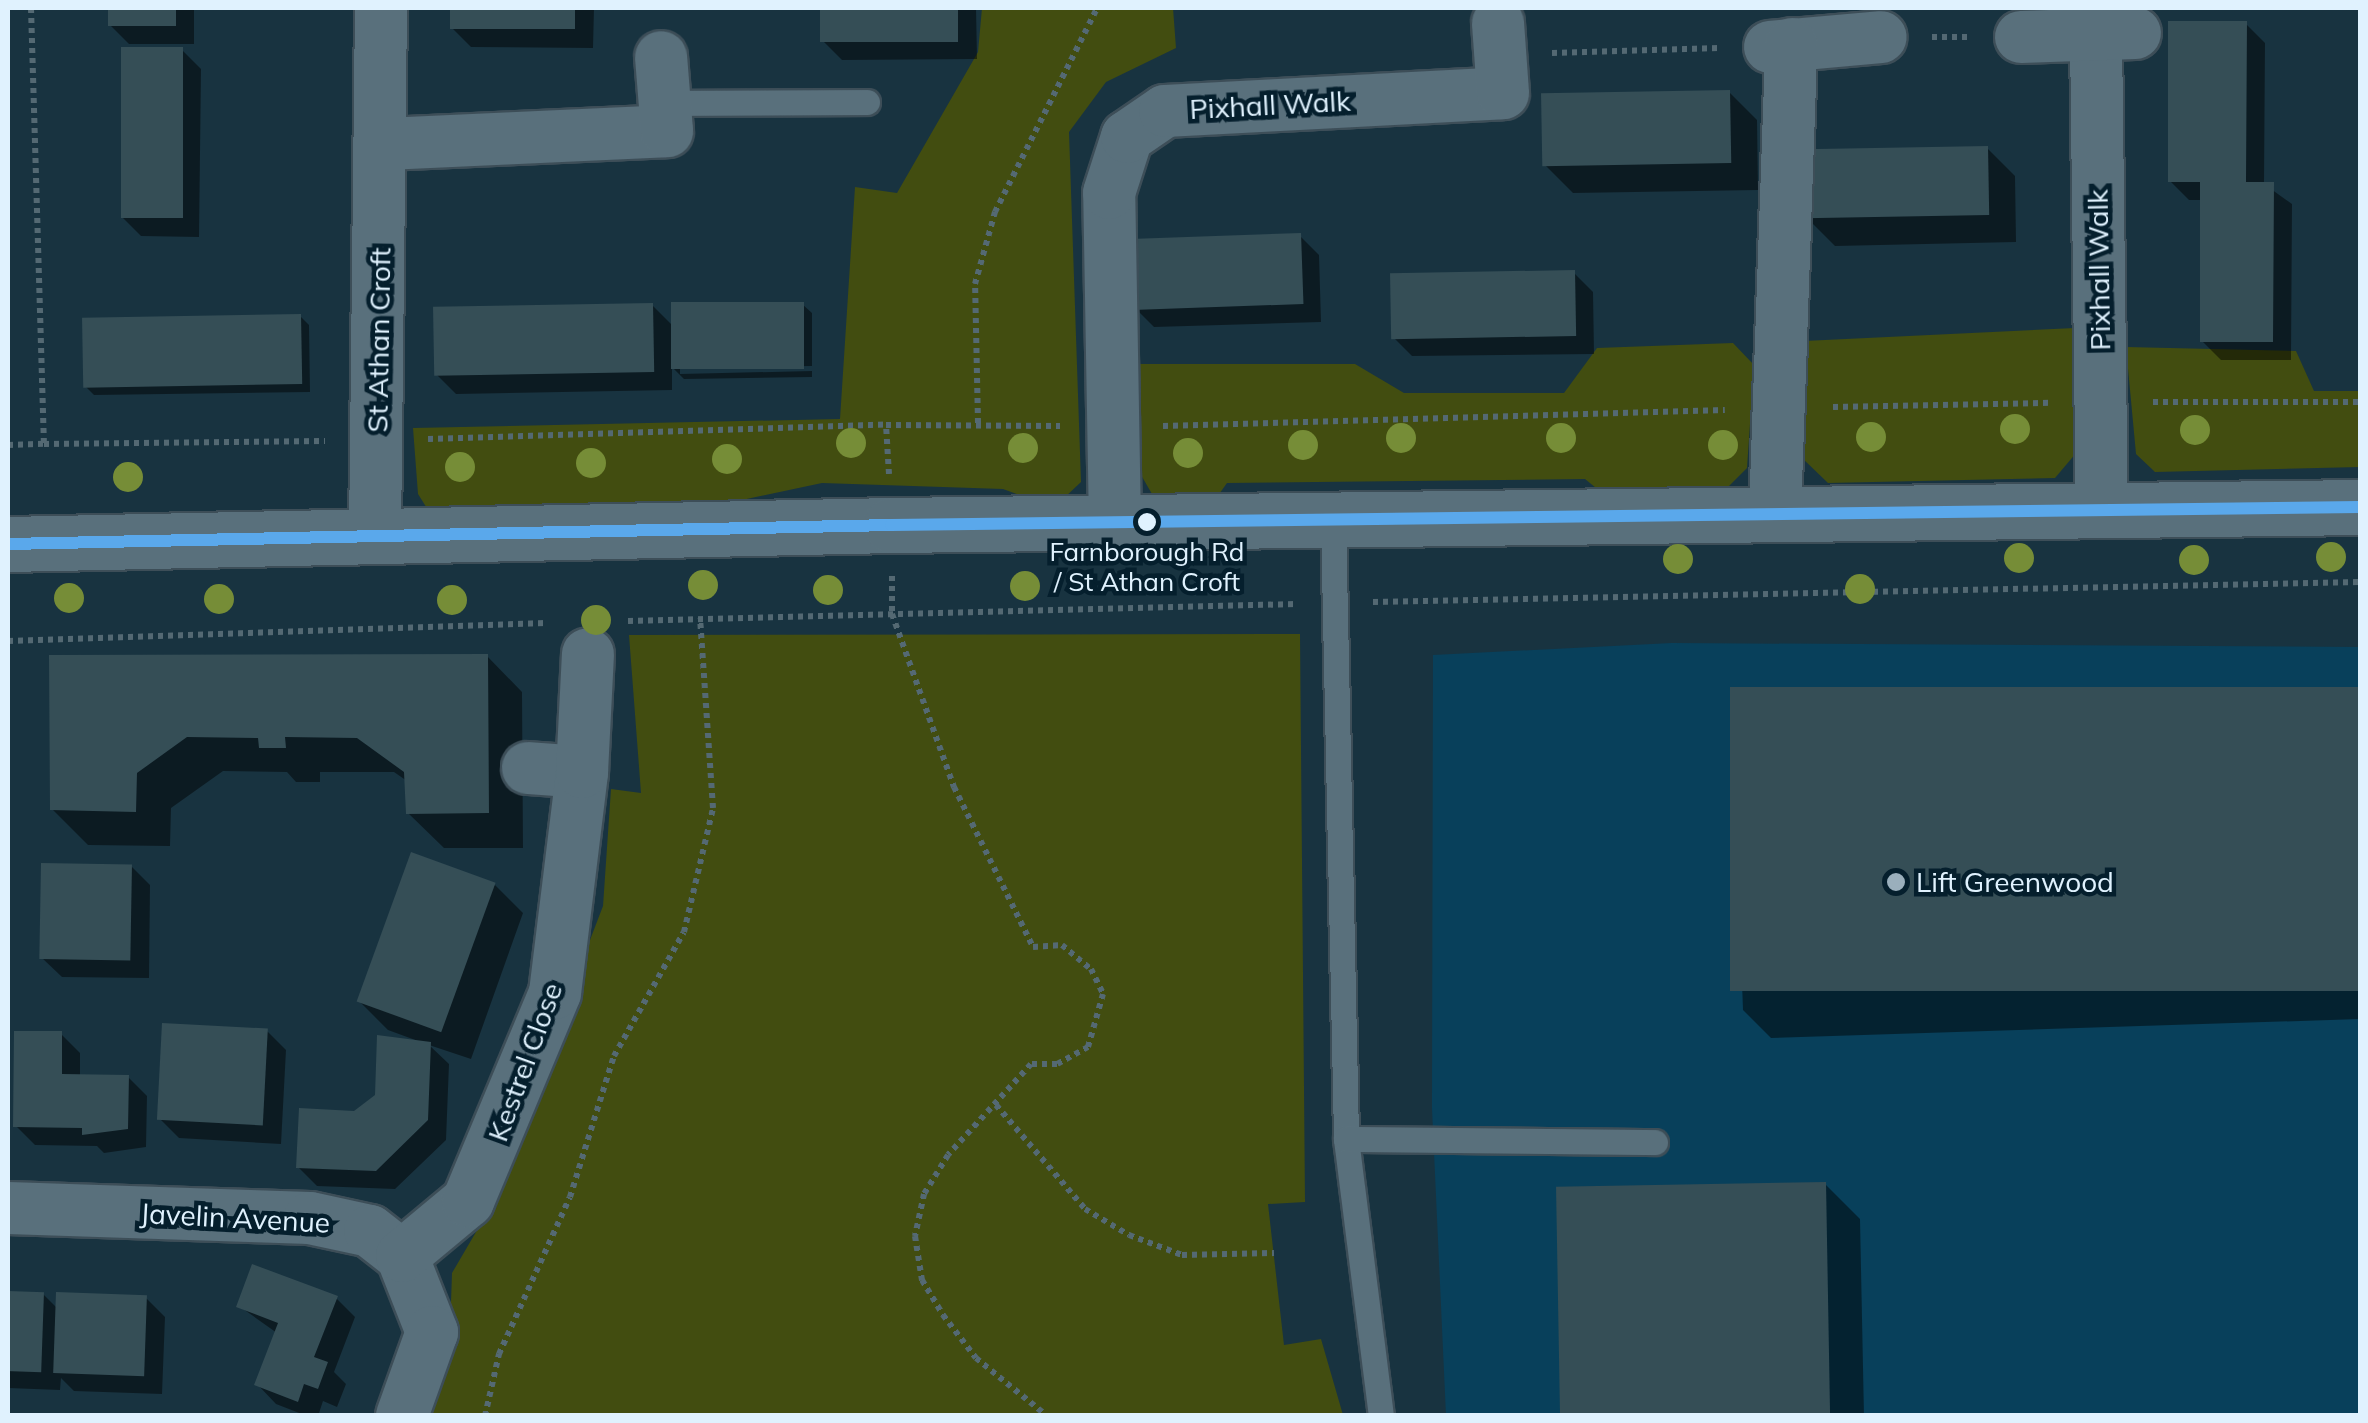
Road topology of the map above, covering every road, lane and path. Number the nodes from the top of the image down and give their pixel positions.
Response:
1 (381, 8) edge
2 (1096, 8) edge
3 (2020, 36) joint
4 (1881, 37) joint
5 (1499, 39) joint
6 (1780, 46) junction
7 (663, 80) joint
8 (866, 102) dead end
9 (384, 144) junction
10 (2101, 402) junction
11 (2360, 402) edge
12 (1778, 408) junction
13 (1116, 428) junction
14 (44, 444) dead end
15 (8, 445) edge
16 (2102, 506) junction
17 (2360, 507) edge
18 (1775, 513) junction
19 (1333, 520) junction
20 (1115, 526) junction
21 (375, 536) junction
22 (8, 544) edge
23 (2360, 582) edge
24 (1338, 602) junction
25 (892, 614) junction
26 (700, 618) junction
27 (590, 632) junction
28 (8, 642) edge
29 (528, 768) dead end
30 (582, 772) junction
31 (996, 1105) junction
32 (1346, 1139) junction
33 (1655, 1142) dead end
34 (8, 1208) edge
35 (1274, 1254) dead end
36 (402, 1256) junction
37 (402, 1416) edge
38 (485, 1416) edge
39 (1046, 1416) edge
40 (1381, 1416) edge

1 - 9 street, St Athan Croft
2 - 13 path
3 - 4 path
3 - 10 street, Pixhall Walk
4 - 6 street
5 - 6 path
5 - 13 street, Pixhall Walk
6 - 12 street
7 - 8 lane
7 - 9 street
9 - 21 street, St Athan Croft
10 - 11 path
10 - 12 path
10 - 16 street, Pixhall Walk
12 - 13 path
12 - 18 street
13 - 20 street, Pixhall Walk
14 - 15 path
16 - 17 street
16 - 18 street
18 - 19 street
19 - 20 street
19 - 24 lane
20 - 21 street
21 - 22 street
23 - 24 path
24 - 25 path
24 - 32 lane
25 - 26 path
25 - 31 path
26 - 27 path
26 - 38 path
27 - 28 path
27 - 30 street, Kestrel Close
29 - 30 street
30 - 36 street, Kestrel Close
31 - 35 path
31 - 39 path
32 - 33 lane
32 - 40 lane
34 - 36 street, Javelin Avenue
36 - 37 street

